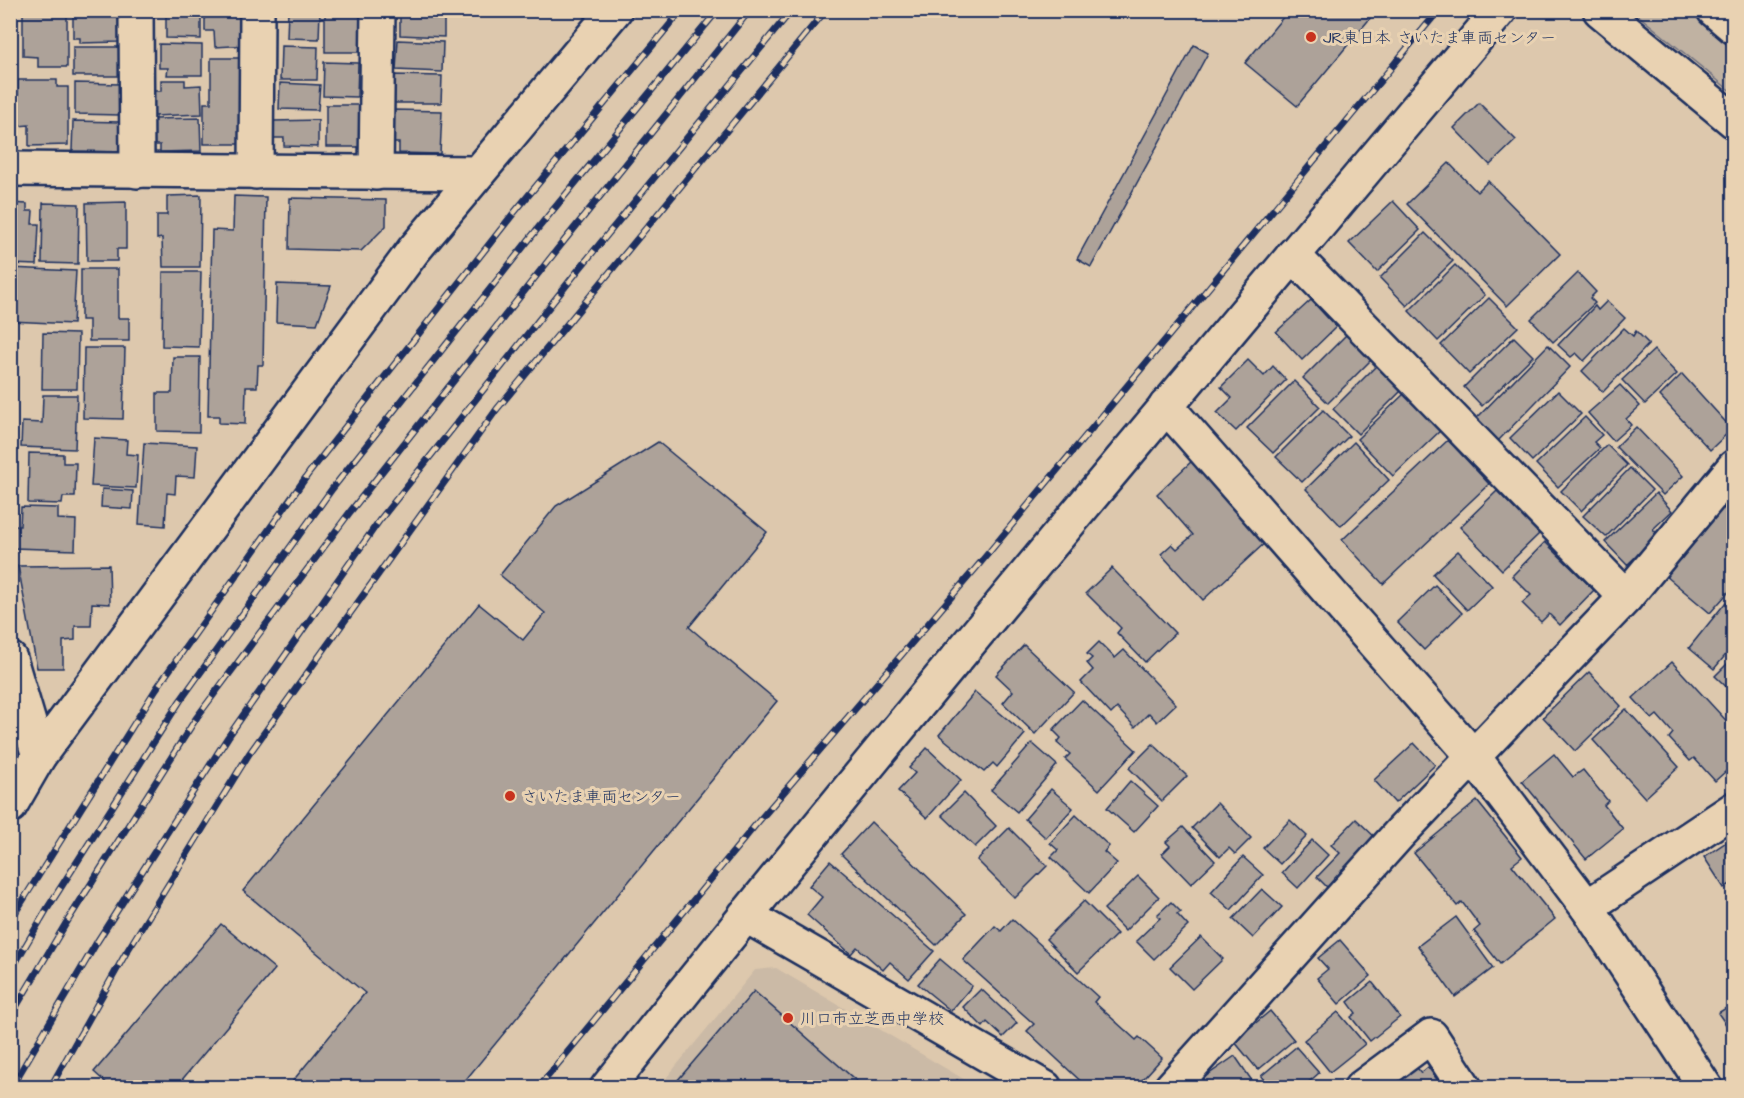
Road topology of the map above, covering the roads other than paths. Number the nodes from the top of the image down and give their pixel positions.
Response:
1 (136, 10) edge
2 (257, 10) edge
3 (378, 10) edge
4 (615, 10) edge
5 (1500, 10) edge
6 (1600, 10) edge
7 (1713, 10) edge
8 (1734, 27) edge
9 (1734, 121) edge
10 (10, 169) edge
11 (137, 171) junction
12 (256, 172) junction
13 (376, 173) junction
14 (478, 173) junction
15 (1293, 255) junction
16 (1166, 405) junction
17 (1734, 467) edge
18 (1626, 597) junction
19 (10, 659) edge
20 (39, 756) junction
21 (1473, 756) junction
22 (10, 806) edge
23 (1734, 808) edge
24 (1587, 908) junction
25 (744, 915) junction
26 (607, 1088) edge
27 (1045, 1088) edge
28 (1171, 1088) edge
29 (1361, 1088) edge
30 (1465, 1088) edge
31 (1706, 1088) edge

1 - 11 main road
2 - 12 main road
3 - 13 main road
4 - 14 main road
5 - 15 main road
6 - 9 main road
7 - 8 main road
10 - 11 main road
11 - 12 main road
12 - 13 main road
13 - 14 main road
14 - 20 main road
15 - 16 main road
15 - 18 main road
16 - 21 main road
16 - 25 main road
17 - 18 main road
18 - 21 main road
19 - 20 main road
20 - 22 main road
21 - 24 main road
21 - 28 main road
23 - 24 main road
24 - 31 main road
25 - 26 main road
25 - 27 main road
29 - 30 main road

